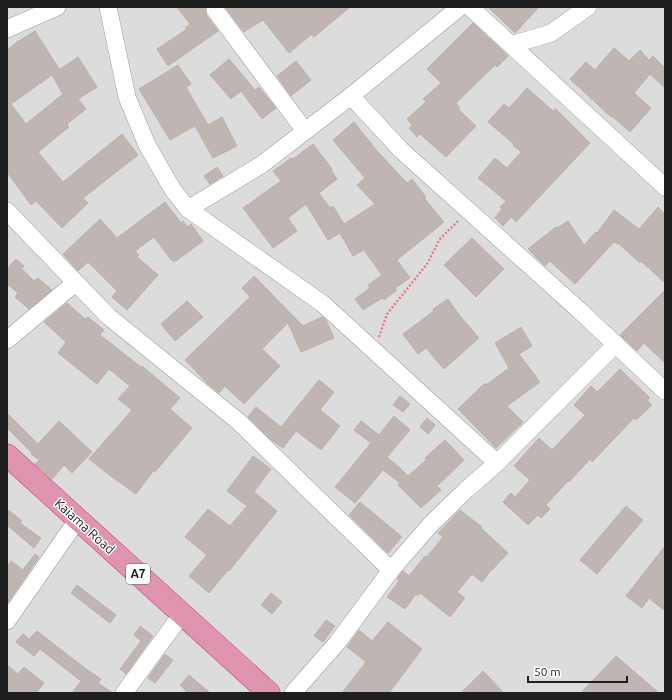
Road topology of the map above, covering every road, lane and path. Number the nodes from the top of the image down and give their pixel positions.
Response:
1 (56, 7) edge
2 (108, 7) edge
3 (460, 7) edge
4 (470, 7) edge
5 (588, 7) edge
6 (214, 10) dead end
7 (7, 29) edge
8 (511, 45) junction
9 (351, 96) junction
10 (305, 131) junction
11 (665, 187) edge
12 (188, 209) junction
13 (7, 211) edge
14 (469, 211) junction
15 (75, 283) junction
16 (7, 340) edge
17 (616, 344) junction
18 (374, 351) junction
19 (665, 390) edge
20 (7, 455) edge
21 (497, 463) junction
22 (78, 519) junction
23 (391, 570) junction
24 (182, 614) junction
25 (7, 621) edge
26 (124, 693) edge
27 (269, 693) edge
28 (293, 693) edge

1 - 7 street
2 - 12 street
3 - 9 street
4 - 8 street
5 - 8 street
6 - 10 street
8 - 11 street
9 - 10 street
9 - 14 street
10 - 12 street
12 - 18 street
13 - 15 street
14 - 17 street
14 - 18 path
15 - 16 street
15 - 23 street
17 - 19 street
17 - 21 street
18 - 21 street
20 - 22 highway, Kaiama Road / A7
21 - 23 street
22 - 24 highway, Kaiama Road / A7
22 - 25 street
23 - 28 street
24 - 26 street
24 - 27 highway, Kaiama Road / A7

